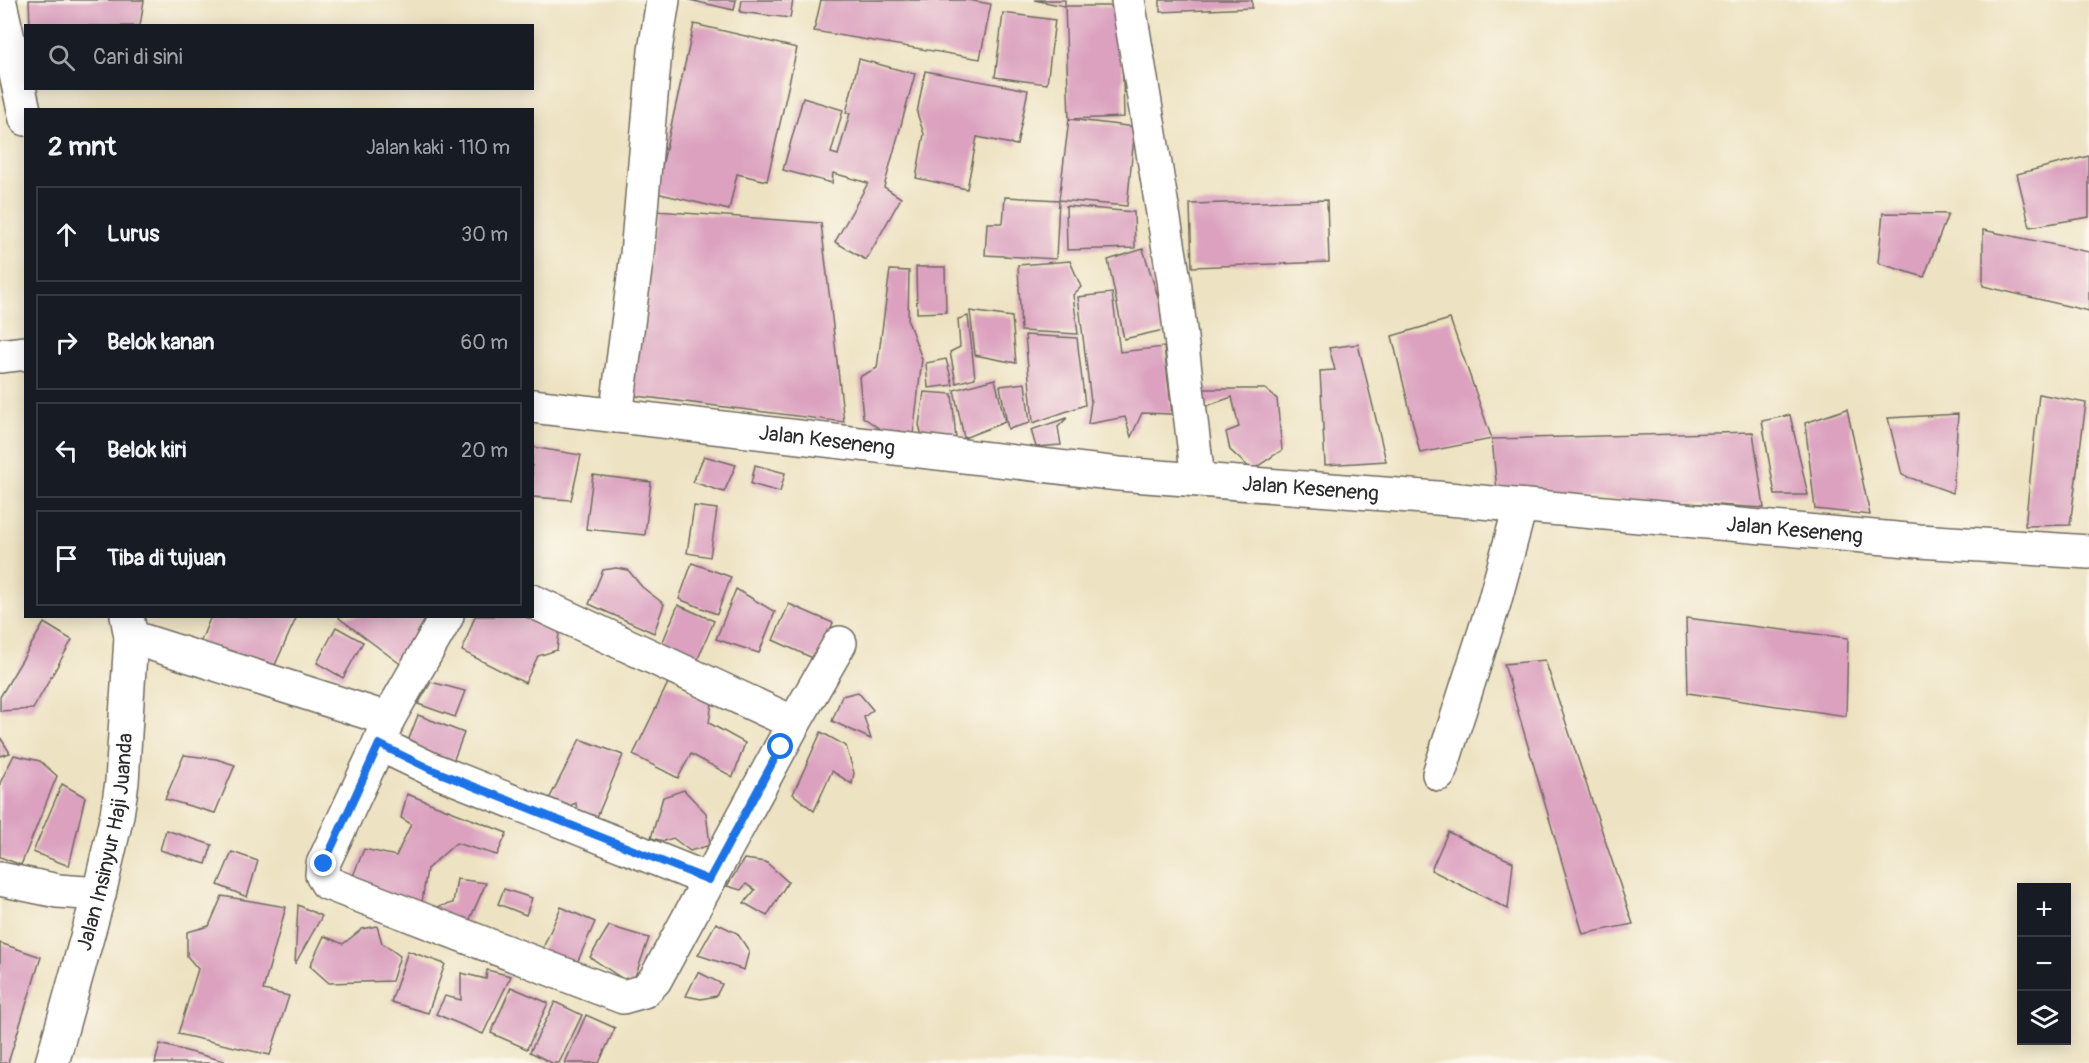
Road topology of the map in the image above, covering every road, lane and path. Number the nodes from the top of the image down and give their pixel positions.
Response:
1 (663, 0) edge
2 (1128, 0) edge
3 (0, 3) edge
4 (24, 110) edge
5 (24, 353) edge
6 (0, 356) edge
7 (534, 406) edge
8 (616, 416) junction
9 (1198, 479) junction
10 (1521, 507) junction
11 (2089, 552) edge
12 (534, 603) edge
13 (446, 618) edge
14 (129, 627) edge
15 (840, 644) dead end
16 (794, 723) junction
17 (383, 731) junction
18 (1438, 774) dead end
19 (0, 879) edge
20 (709, 880) junction
21 (99, 894) junction
22 (52, 1063) edge

1 - 8 street
2 - 9 street
3 - 4 street
5 - 6 street
7 - 8 street, Jalan Keseneng
8 - 9 street, Jalan Keseneng
9 - 10 street, Jalan Keseneng
10 - 11 street, Jalan Keseneng
10 - 18 street
12 - 16 street
13 - 17 street
14 - 17 street
14 - 21 street, Jalan Insinyur Haji Juanda
15 - 16 street
16 - 20 street
17 - 20 street
17 - 20 street
19 - 21 street
21 - 22 street, Jalan Insinyur Haji Juanda

